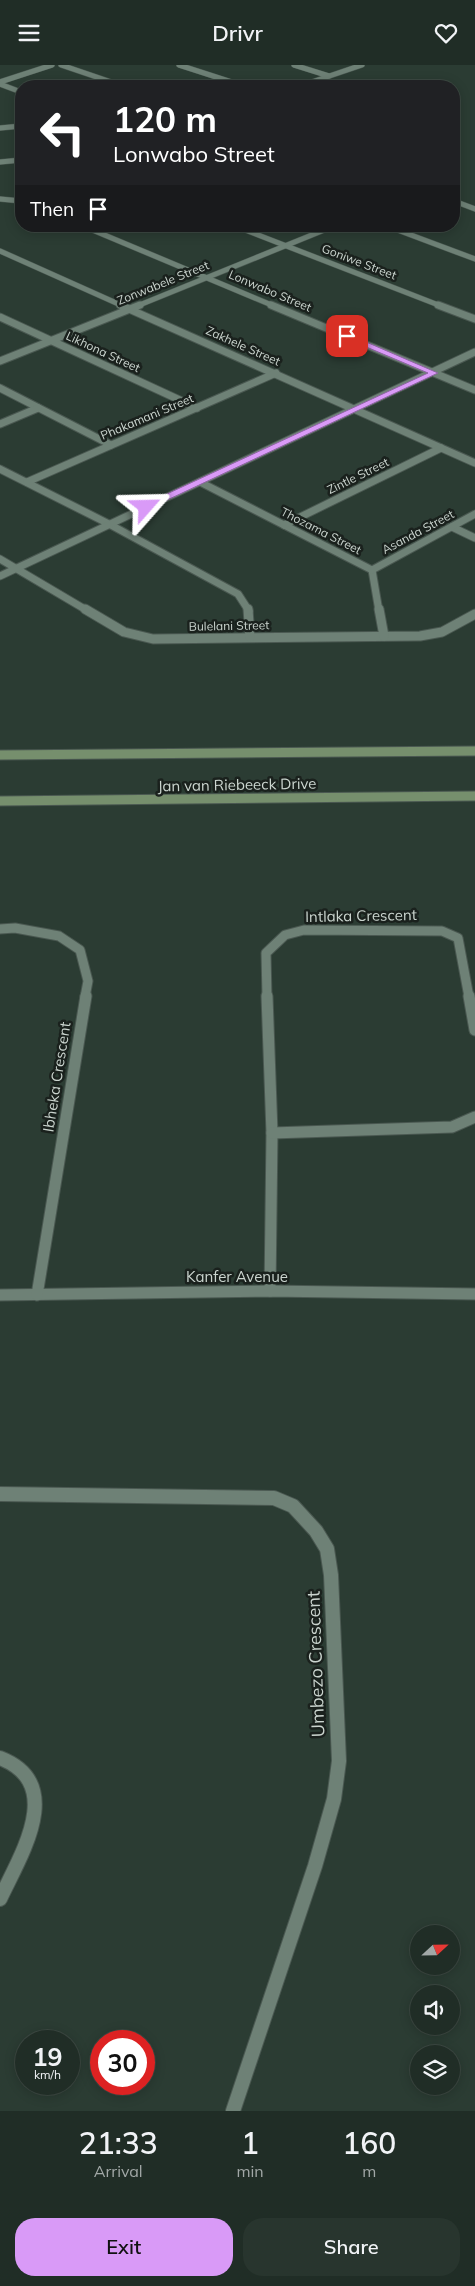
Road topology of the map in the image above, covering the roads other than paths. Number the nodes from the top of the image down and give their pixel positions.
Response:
1 (52, 65) edge
2 (61, 65) edge
3 (179, 65) edge
4 (294, 65) edge
5 (362, 65) edge
6 (329, 76) junction
7 (105, 80) edge
8 (225, 80) edge
9 (317, 80) edge
10 (0, 83) edge
11 (15, 89) edge
12 (15, 126) edge
13 (0, 127) edge
14 (15, 161) edge
15 (0, 162) edge
16 (0, 199) edge
17 (15, 200) edge
18 (460, 203) edge
19 (475, 209) edge
20 (98, 232) edge
21 (250, 232) edge
22 (320, 232) edge
23 (403, 232) edge
24 (286, 246) junction
25 (0, 251) edge
26 (475, 259) edge
27 (208, 277) junction
28 (130, 308) junction
29 (0, 317) edge
30 (475, 319) edge
31 (51, 340) junction
32 (475, 352) edge
33 (0, 361) edge
34 (276, 373) junction
35 (434, 373) junction
36 (0, 388) edge
37 (475, 390) edge
38 (38, 408) junction
39 (197, 408) junction
40 (357, 409) junction
41 (0, 424) edge
42 (111, 445) junction
43 (441, 448) junction
44 (475, 463) edge
45 (0, 469) edge
46 (27, 482) junction
47 (200, 482) junction
48 (475, 514) edge
49 (109, 524) junction
50 (284, 525) junction
51 (452, 527) junction
52 (475, 538) edge
53 (0, 559) edge
54 (16, 568) junction
55 (372, 570) junction
56 (0, 576) edge
57 (473, 617) edge
58 (384, 636) junction
59 (250, 637) junction
60 (475, 751) edge
61 (0, 755) edge
62 (475, 796) edge
63 (0, 801) edge
64 (0, 929) edge
65 (475, 1030) edge
66 (475, 1117) edge
67 (272, 1133) junction
68 (270, 1291) junction
69 (475, 1294) edge
70 (0, 1295) edge
71 (37, 1295) junction
72 (0, 1494) edge
73 (0, 1758) edge
74 (0, 1899) edge
75 (233, 2111) edge

1 - 10 street
2 - 7 street
3 - 8 street
4 - 6 street
5 - 6 street
6 - 9 street
10 - 11 street
12 - 13 street
14 - 15 street
16 - 17 street
18 - 19 street
20 - 27 street, Lonwabo Street
21 - 24 street, Goniwe Street
22 - 24 street, Zonwabele Street
23 - 26 street
24 - 27 street, Zonwabele Street
24 - 30 street, Goniwe Street
25 - 28 street, Zakhele Street
27 - 28 street, Zonwabele Street
27 - 35 street, Lonwabo Street
28 - 31 street, Zonwabele Street
28 - 34 street, Zakhele Street
29 - 31 street, Likhona Street
31 - 33 street, Zonwabele Street
31 - 39 street, Likhona Street
32 - 35 street
34 - 39 street, Phakamani Street
34 - 40 street, Zakhele Street
35 - 37 street, Lonwabo Street
35 - 40 street
36 - 38 street
38 - 41 street
38 - 42 street
39 - 42 street, Phakamani Street
40 - 43 street, Zakhele Street
40 - 47 street
42 - 46 street, Phakamani Street
43 - 44 street, Zakhele Street
43 - 50 street, Zintle Street
45 - 46 street
46 - 49 street
47 - 49 street
47 - 50 street, Thozama Street
48 - 51 street, Asanda Street
49 - 54 street
49 - 59 street
50 - 55 street, Thozama Street
51 - 52 street
51 - 55 street, Asanda Street
53 - 54 street, Bulelani Street
54 - 56 street
54 - 59 street, Bulelani Street
55 - 58 street, Thozama Street
57 - 58 street, Bulelani Street
58 - 59 street, Bulelani Street
60 - 61 main road, Jan van Riebeeck Drive
62 - 63 main road, Jan van Riebeeck Drive
64 - 71 street, Ibheka Crescent
65 - 67 street, Intlaka Crescent
66 - 67 street
67 - 68 street, Intlaka Crescent
68 - 69 street, Kanfer Avenue
68 - 71 street, Kanfer Avenue
70 - 71 street, Kanfer Avenue
72 - 75 street, Umbezo Crescent
73 - 74 street

